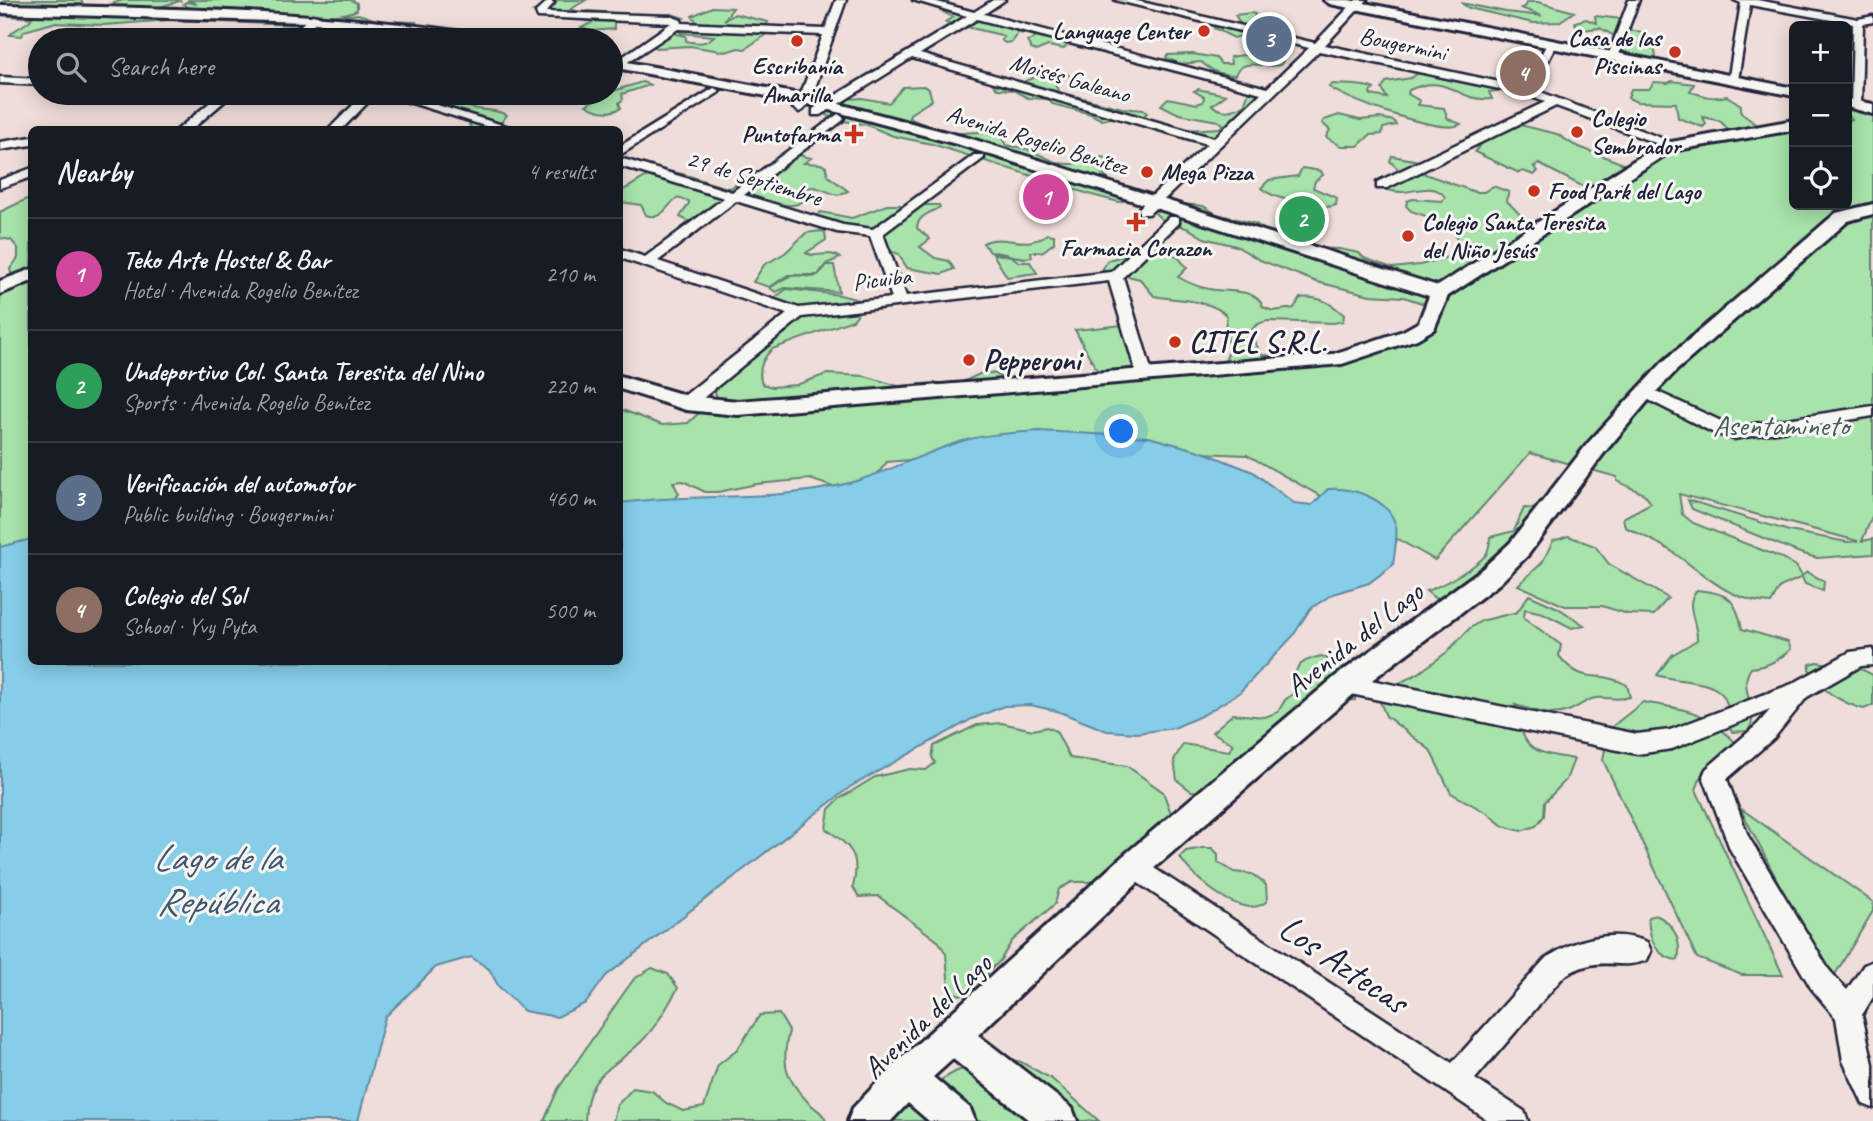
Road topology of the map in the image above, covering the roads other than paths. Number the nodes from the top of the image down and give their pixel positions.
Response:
1 (830, 0) edge
2 (841, 0) edge
3 (918, 0) edge
4 (1000, 0) edge
5 (1120, 0) edge
6 (1330, 0) edge
7 (1634, 0) edge
8 (1746, 0) edge
9 (549, 3) dead end
10 (1360, 3) edge
11 (0, 9) edge
12 (977, 15) junction
13 (0, 16) edge
14 (1873, 19) edge
15 (313, 21) junction
16 (1858, 22) junction
17 (676, 26) junction
18 (305, 28) edge
19 (364, 28) edge
20 (818, 31) junction
21 (830, 32) junction
22 (1552, 44) junction
23 (1317, 47) junction
24 (912, 55) junction
25 (1613, 56) junction
26 (623, 60) edge
27 (623, 69) edge
28 (623, 69) edge
29 (0, 80) edge
30 (1732, 80) junction
31 (28, 81) edge
32 (1852, 86) edge
33 (714, 91) junction
34 (1526, 91) junction
35 (1789, 91) edge
36 (1269, 92) junction
37 (795, 102) junction
38 (1555, 102) junction
39 (213, 105) edge
40 (359, 105) edge
41 (434, 105) edge
42 (1852, 108) edge
43 (1873, 111) edge
44 (828, 112) junction
45 (188, 126) edge
46 (338, 126) edge
47 (500, 126) edge
48 (1789, 126) edge
49 (28, 142) edge
50 (1217, 143) junction
51 (1673, 145) junction
52 (0, 146) edge
53 (623, 149) edge
54 (978, 158) junction
55 (623, 163) edge
56 (28, 174) edge
57 (0, 184) edge
58 (1382, 185) dead end
59 (735, 196) junction
60 (1149, 207) junction
61 (1873, 209) edge
62 (1174, 220) junction
63 (876, 233) junction
64 (623, 254) edge
65 (647, 262) junction
66 (28, 276) edge
67 (1115, 276) junction
68 (0, 288) edge
69 (1437, 298) junction
70 (900, 300) junction
71 (798, 313) junction
72 (1144, 376) junction
73 (623, 383) edge
74 (1645, 391) junction
75 (686, 403) junction
76 (1873, 411) edge
77 (1873, 657) edge
78 (1346, 684) junction
79 (1801, 690) junction
80 (1134, 866) junction
81 (1638, 951) dead end
82 (1873, 974) edge
83 (1848, 1012) junction
84 (953, 1037) junction
85 (907, 1079) junction
86 (1454, 1082) junction
87 (1873, 1094) edge
88 (866, 1121) edge
89 (957, 1121) edge
90 (1059, 1121) edge
91 (1514, 1121) edge

1 - 20 street
2 - 21 street
3 - 12 street
4 - 12 street
5 - 23 street, Bougermini
6 - 10 street
7 - 25 street
8 - 16 street
8 - 30 street
9 - 17 street
10 - 22 street
10 - 23 street
11 - 15 street
12 - 24 street
12 - 36 street
13 - 15 street
14 - 16 street
15 - 18 street
15 - 19 street
16 - 32 street
17 - 20 street
17 - 26 street
20 - 21 street
20 - 37 street
21 - 37 street
22 - 25 street
22 - 34 street
23 - 34 street, Bougermini
23 - 36 street
24 - 44 street
24 - 50 street, Moisés Galeano
25 - 30 street
27 - 33 street, Avenida Rogelio Benítez
28 - 37 street, Avenida Rogelio Benítez
29 - 31 street
30 - 35 street
33 - 37 street, Avenida Rogelio Benítez
33 - 53 street
34 - 38 street, Bougermini
36 - 50 street
37 - 44 street, Avenida Rogelio Benítez
38 - 51 street, Bougermini
38 - 58 street
39 - 45 street
40 - 46 street
41 - 47 street
42 - 43 street
44 - 54 street, Avenida Rogelio Benítez
44 - 59 street
44 - 60 street, Avenida Rogelio Benítez
48 - 51 street
49 - 52 street
50 - 60 street
51 - 69 street
54 - 60 street, Avenida Rogelio Benítez
54 - 63 street, Picuiba
55 - 59 street, 29 de Septiembre
56 - 57 street
59 - 63 street, 29 de Septiembre
59 - 65 street
60 - 62 street, Avenida Rogelio Benítez
60 - 69 street, Avenida Rogelio Benítez
61 - 74 street, Avenida del Lago
62 - 67 street
62 - 69 street, Avenida Rogelio Benítez
63 - 70 street
64 - 65 street
65 - 71 street
66 - 68 street
67 - 70 street, Picuiba
67 - 72 street
69 - 72 street
70 - 71 street, Picuiba
71 - 75 street
72 - 75 street
73 - 75 street
74 - 76 street
74 - 78 street, Avenida del Lago
77 - 79 street
78 - 79 street
78 - 80 street, Avenida del Lago
79 - 83 street
80 - 84 street, Avenida del Lago
80 - 86 street, Los Aztecas
81 - 86 street
82 - 83 street
83 - 87 street
84 - 85 street, Avenida del Lago
84 - 90 street
85 - 88 street, Avenida del Lago
85 - 89 street
86 - 91 street, Los Aztecas

